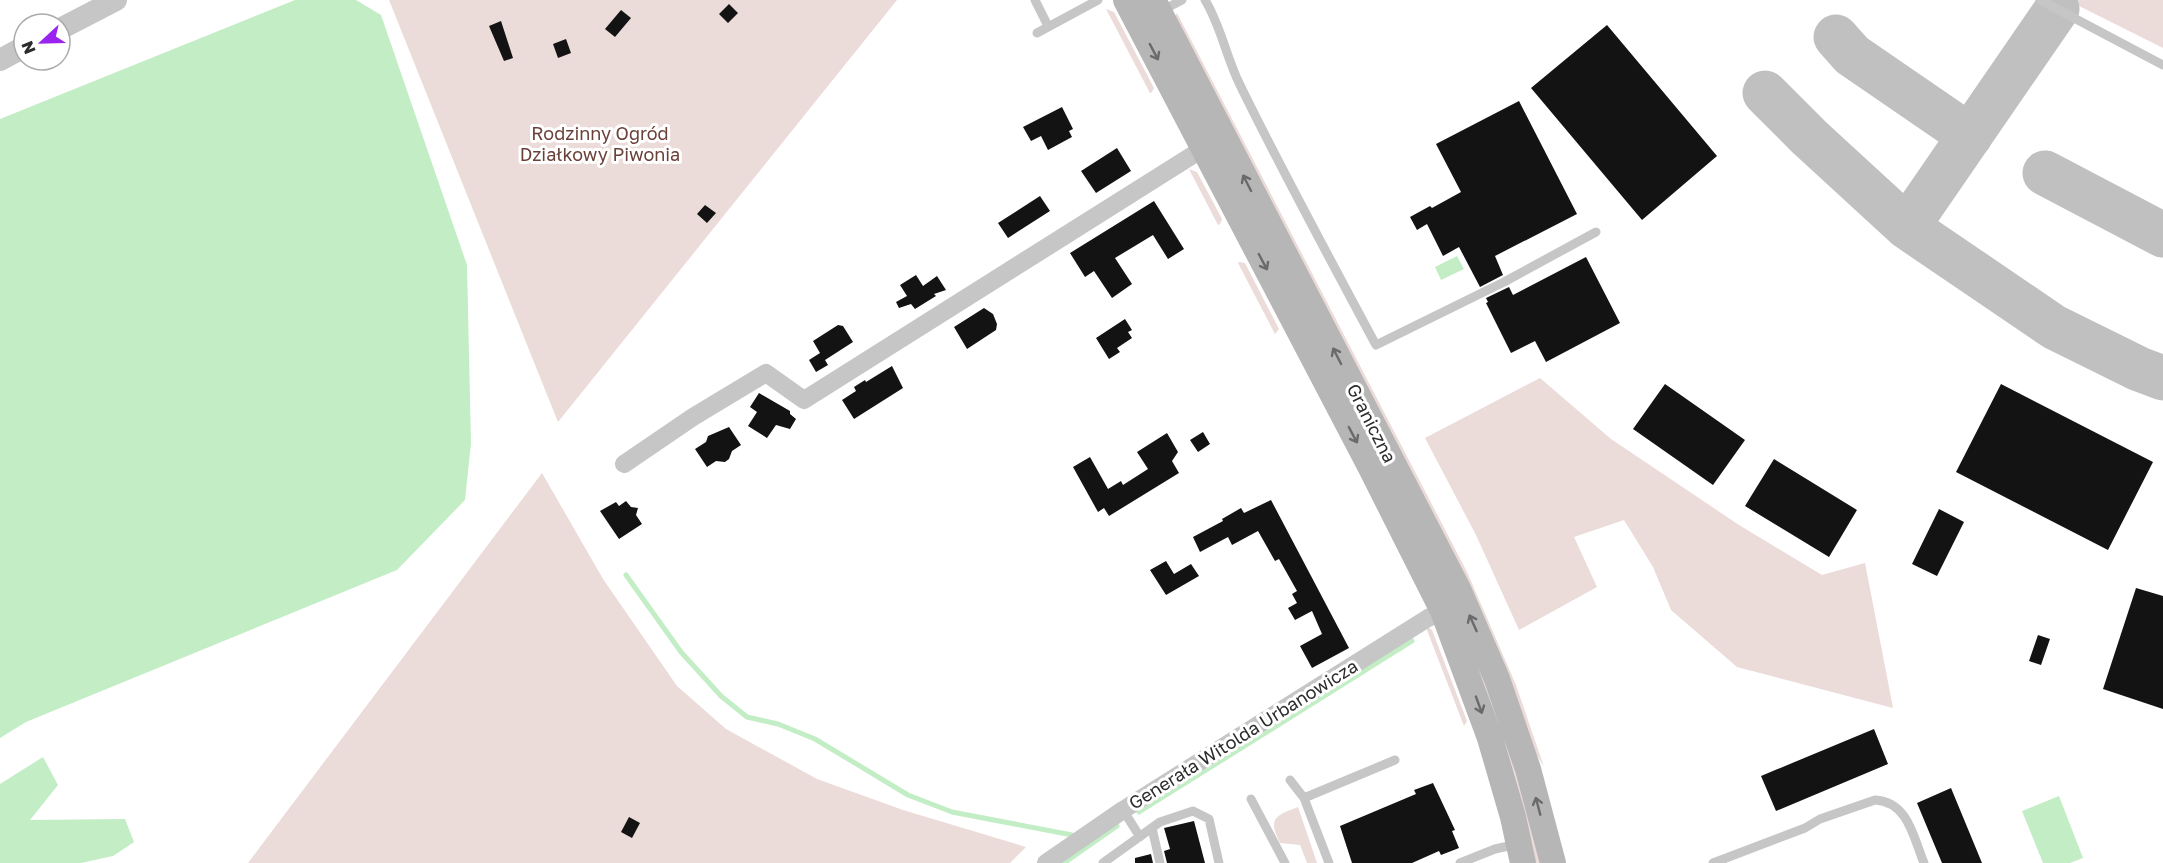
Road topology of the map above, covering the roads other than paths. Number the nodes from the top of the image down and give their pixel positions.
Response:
1 (116, 0) edge
2 (1035, 0) edge
3 (1074, 0) edge
4 (1098, 0) edge
5 (1126, 0) edge
6 (1182, 0) edge
7 (1205, 0) edge
8 (2040, 0) edge
9 (1156, 6) edge
10 (1079, 10) junction
11 (72, 23) edge
12 (1048, 27) junction
13 (1037, 33) dead end
14 (2163, 65) edge
15 (1204, 148) junction
16 (1596, 232) dead end
17 (624, 464) dead end
18 (1443, 611) junction
19 (1395, 760) dead end
20 (1290, 780) dead end
21 (1304, 798) junction
22 (1251, 799) dead end
23 (1123, 810) junction
24 (1152, 828) junction
25 (1140, 837) junction
26 (1521, 853) edge
27 (1046, 863) edge
28 (1105, 863) edge
29 (1160, 863) edge
30 (1219, 863) edge
31 (1285, 863) edge
32 (1329, 863) edge
33 (1460, 863) edge
34 (1553, 863) edge
35 (1713, 863) edge
36 (1923, 863) edge

1 - 11 street
2 - 12 lane
3 - 10 lane
4 - 10 lane
5 -> 15 main road, Graniczna
6 - 9 lane
7 - 16 lane
8 - 14 lane
34 -> 9 main road, Graniczna
10 - 12 lane
12 - 13 lane
15 - 17 street
15 -> 18 main road, Graniczna
18 - 23 street, Generała Witolda Urbanowicza
18 -> 26 main road, Graniczna
19 - 21 lane
20 - 21 lane
21 - 32 lane
22 - 31 lane
23 - 25 lane
23 - 27 street, Generała Witolda Urbanowicza
24 - 25 lane
24 - 29 lane
24 - 30 lane
25 - 28 lane
26 - 33 lane
35 - 36 lane

